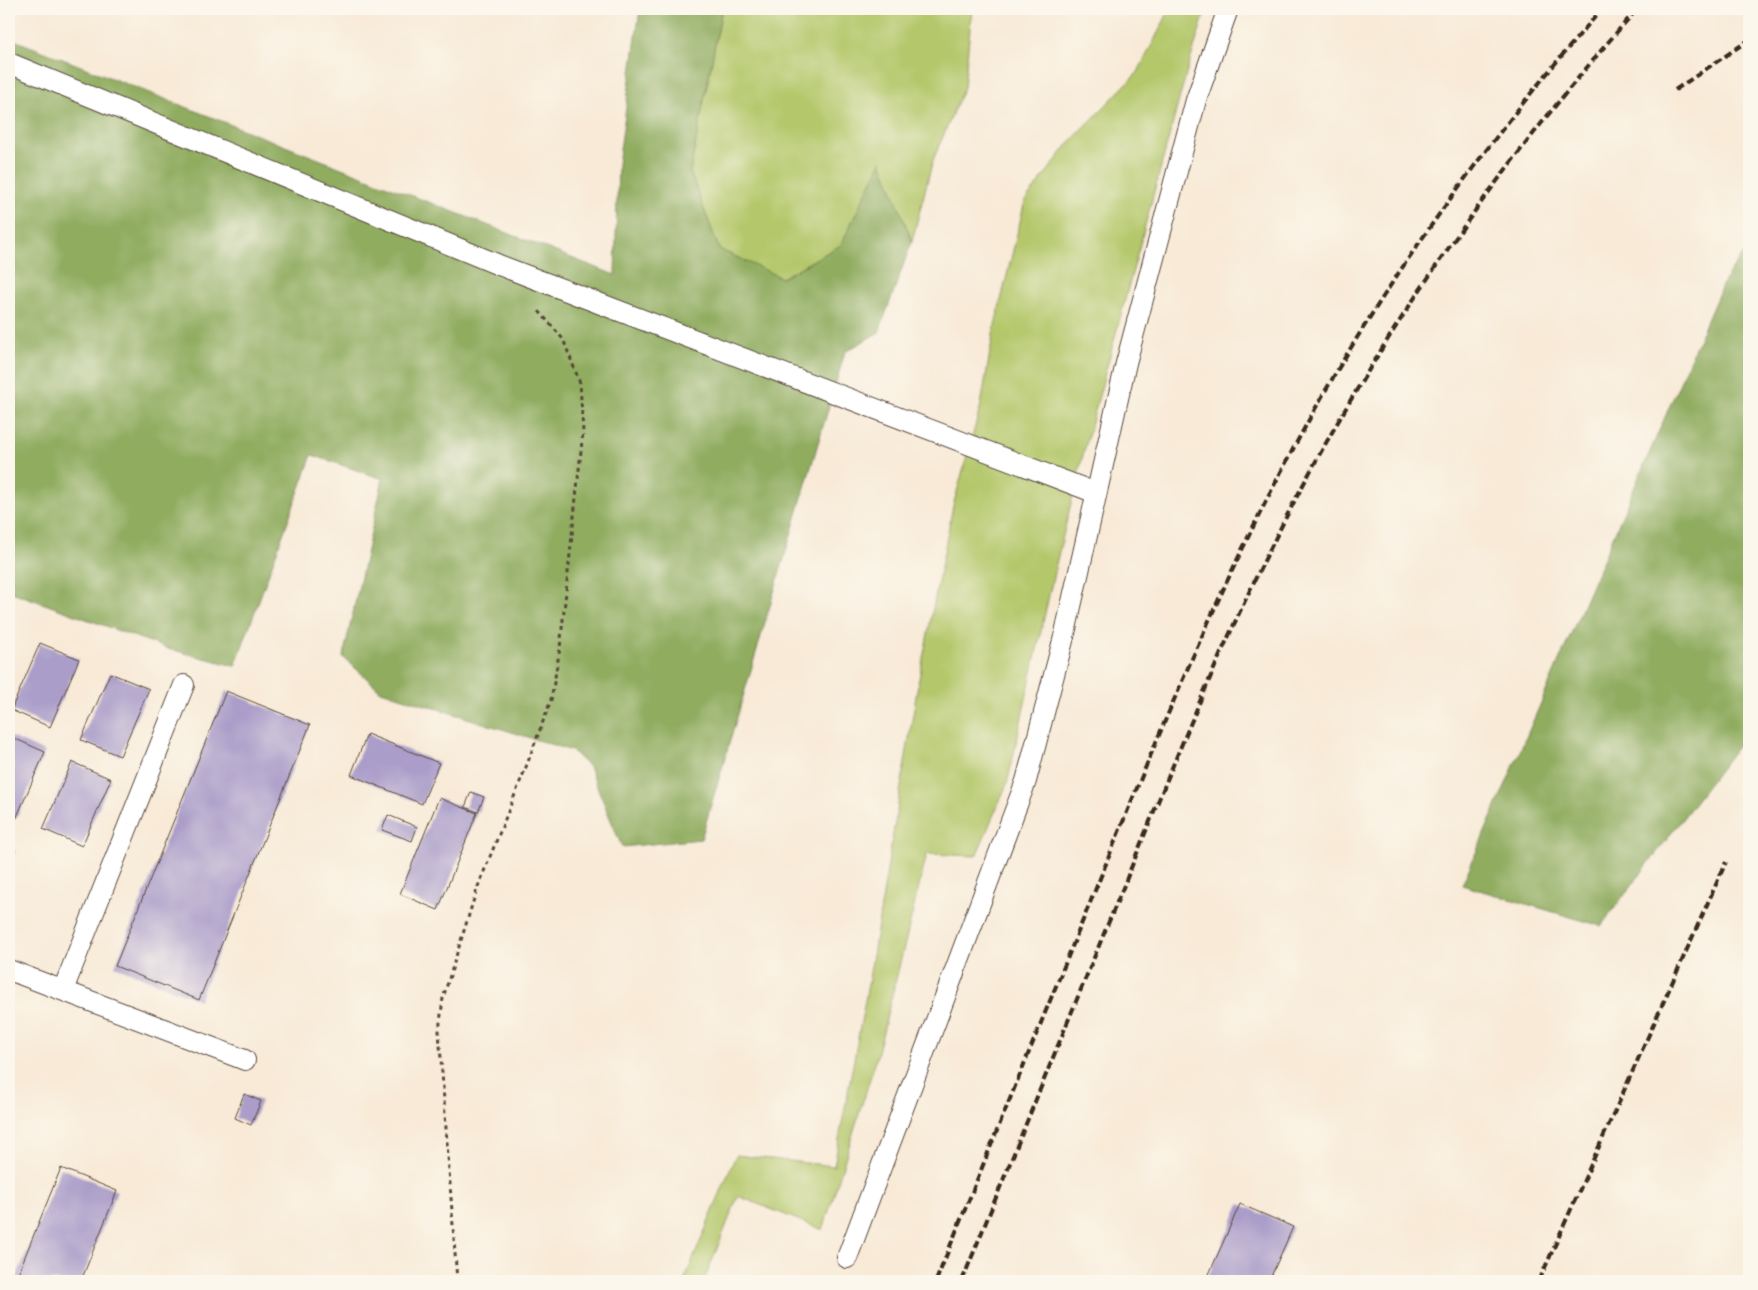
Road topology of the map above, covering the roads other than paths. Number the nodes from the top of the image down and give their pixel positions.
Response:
1 (1228, 9) edge
2 (9, 63) edge
3 (1096, 493) junction
4 (184, 685) dead end
5 (9, 970) edge
6 (63, 990) junction
7 (245, 1060) dead end
8 (847, 1258) dead end

1 - 3 lane
2 - 3 lane
3 - 8 lane
4 - 6 lane
5 - 6 lane
6 - 7 lane

